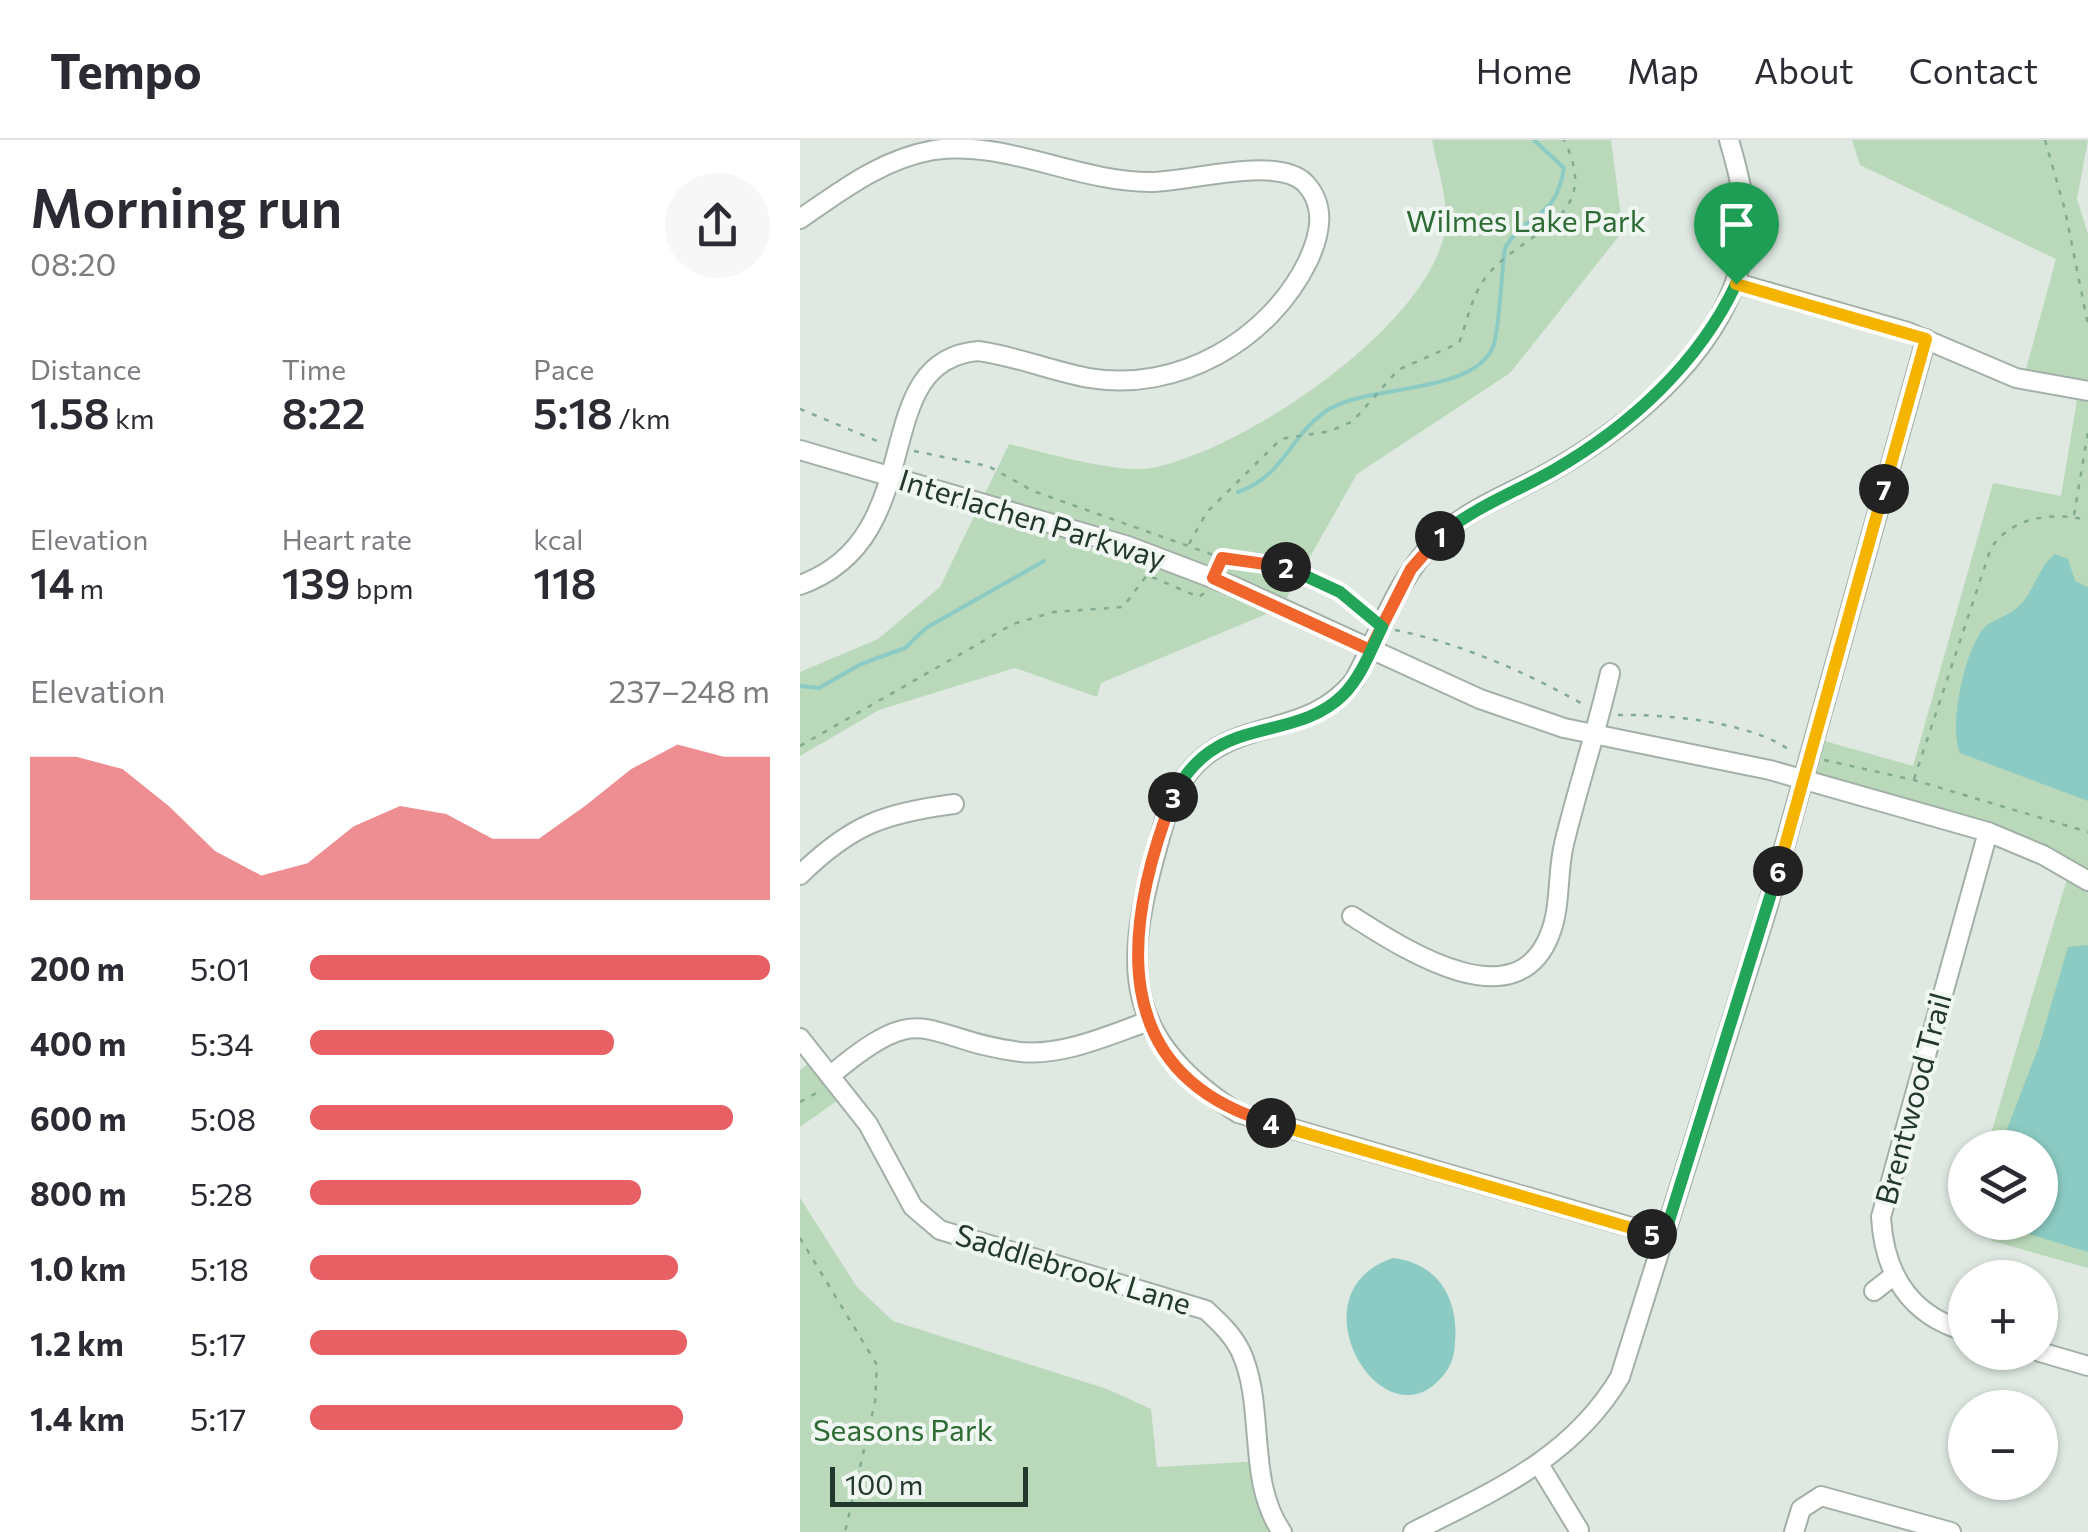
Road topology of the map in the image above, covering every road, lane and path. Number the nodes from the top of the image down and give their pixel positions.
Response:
1 (1564, 140) edge
2 (1730, 140) edge
3 (2045, 140) edge
4 (800, 219) edge
5 (1736, 284) junction
6 (2088, 325) edge
7 (1926, 339) junction
8 (2088, 391) edge
9 (800, 410) edge
10 (2088, 432) edge
11 (898, 449) junction
12 (800, 450) edge
13 (891, 476) junction
14 (2074, 516) junction
15 (2088, 520) edge
16 (1188, 546) junction
17 (1222, 558) junction
18 (1213, 578) junction
19 (800, 585) edge
20 (1382, 627) junction
21 (1370, 650) junction
22 (1610, 673) dead end
23 (1601, 711) junction
24 (1594, 736) junction
25 (800, 746) edge
26 (1809, 758) junction
27 (1804, 780) junction
28 (1914, 780) junction
29 (954, 804) dead end
30 (1988, 832) junction
31 (2088, 832) edge
32 (800, 875) edge
33 (2088, 882) edge
34 (1352, 916) dead end
35 (1149, 1021) junction
36 (800, 1038) edge
37 (832, 1078) junction
38 (800, 1102) edge
39 (1664, 1237) junction
40 (800, 1238) edge
41 (1892, 1278) junction
42 (1874, 1291) dead end
43 (1948, 1322) edge
44 (2058, 1357) edge
45 (2088, 1366) edge
46 (1540, 1466) junction
47 (1579, 1530) edge
48 (845, 1532) edge
49 (1282, 1532) edge
50 (1413, 1532) edge
51 (1794, 1532) edge
52 (1951, 1532) edge

1 - 16 path
2 - 5 street
3 - 6 path
4 - 11 street
5 - 7 street
5 - 20 street
7 - 8 street
7 - 26 street
9 - 11 path
10 - 14 path
11 - 13 street
11 - 16 path
12 - 13 street, Interlachen Parkway
13 - 18 street, Interlachen Parkway
13 - 19 street
14 - 15 path
14 - 28 path
16 - 17 path
17 - 18 path
17 - 20 path
18 - 21 street, Interlachen Parkway
18 - 25 path
20 - 21 street
20 - 23 path
21 - 24 street, Interlachen Parkway
21 - 35 street
22 - 23 street
23 - 24 street
23 - 26 path
24 - 27 street, Interlachen Parkway
24 - 34 street
26 - 27 street
26 - 28 path
27 - 30 street, Interlachen Parkway
27 - 39 street
28 - 31 path
29 - 32 street
30 - 33 street, Interlachen Parkway
30 - 41 street, Brentwood Trail
35 - 37 street
35 - 39 street
36 - 37 street, Saddlebrook Lane
37 - 38 path
37 - 49 street, Saddlebrook Lane
39 - 46 street
40 - 48 path
41 - 42 street
41 - 43 street
44 - 45 street
46 - 47 street
46 - 50 street
51 - 52 street

